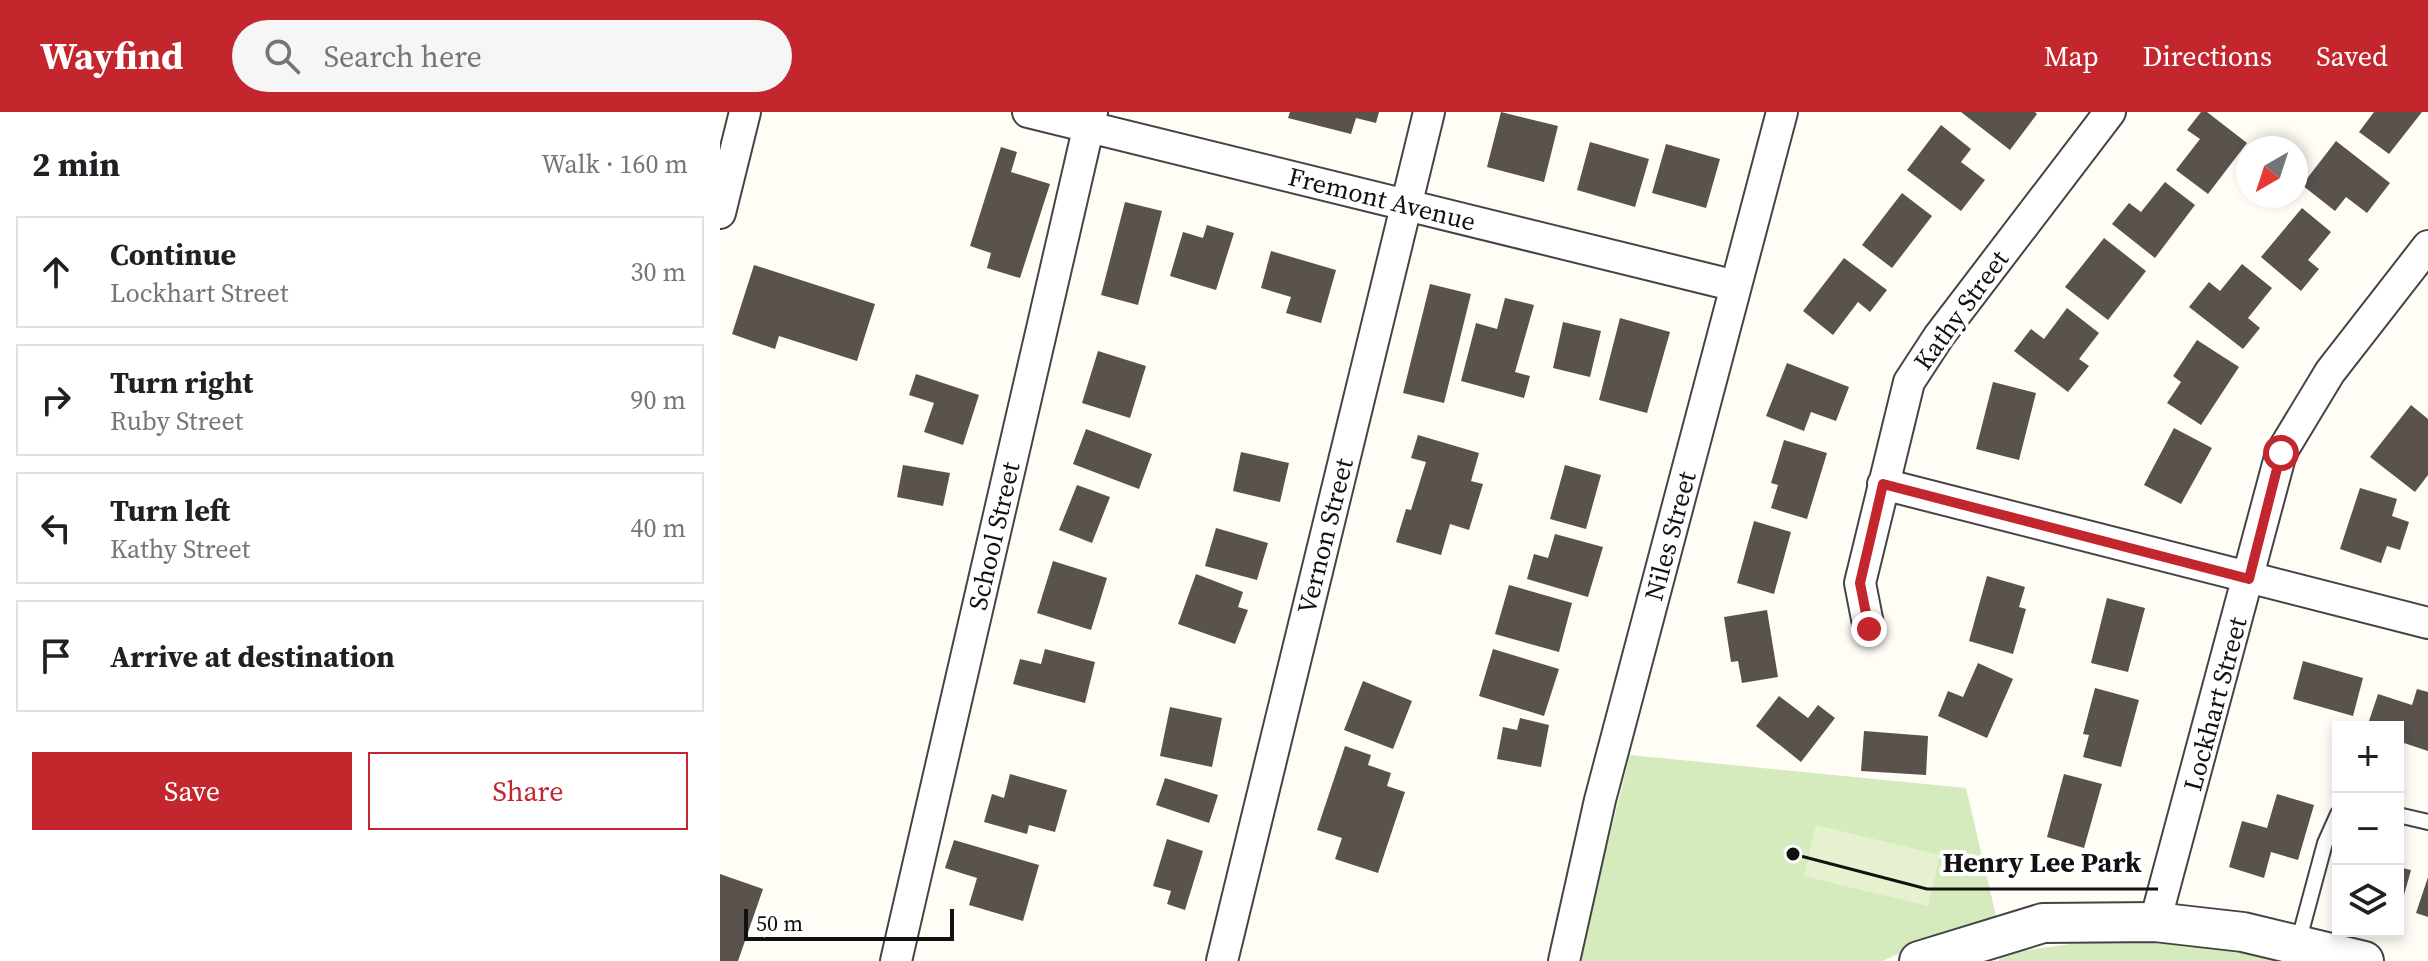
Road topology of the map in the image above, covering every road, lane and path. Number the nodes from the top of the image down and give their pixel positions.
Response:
1 (745, 112) edge
2 (1028, 112) edge
3 (1429, 112) edge
4 (1782, 112) edge
5 (2110, 112) edge
6 (1090, 119) edge
7 (1406, 205) junction
8 (720, 213) edge
9 (2428, 246) edge
10 (1736, 286) junction
11 (1883, 484) junction
12 (2249, 579) junction
13 (2428, 623) edge
14 (1869, 629) dead end
15 (2404, 816) edge
16 (2428, 822) edge
17 (2332, 827) edge
18 (2155, 922) junction
19 (2298, 945) junction
20 (896, 961) edge
21 (1222, 961) edge
22 (1564, 961) edge
23 (1919, 961) edge
24 (2364, 961) edge

1 - 8 street
2 - 6 street, Fremont Avenue
3 - 7 street, Vernon Street
4 - 10 street, Niles Street
5 - 11 street, Kathy Street
6 - 7 street, Fremont Avenue
6 - 20 street, School Street
7 - 10 street, Fremont Avenue
7 - 21 street, Vernon Street
9 - 12 street, Lockhart Street
10 - 22 street, Niles Street
11 - 12 street
11 - 14 street, Kathy Street
12 - 13 street
12 - 18 street, Lockhart Street
15 - 16 lane
17 - 19 lane
18 - 19 street
18 - 23 street
19 - 24 street

